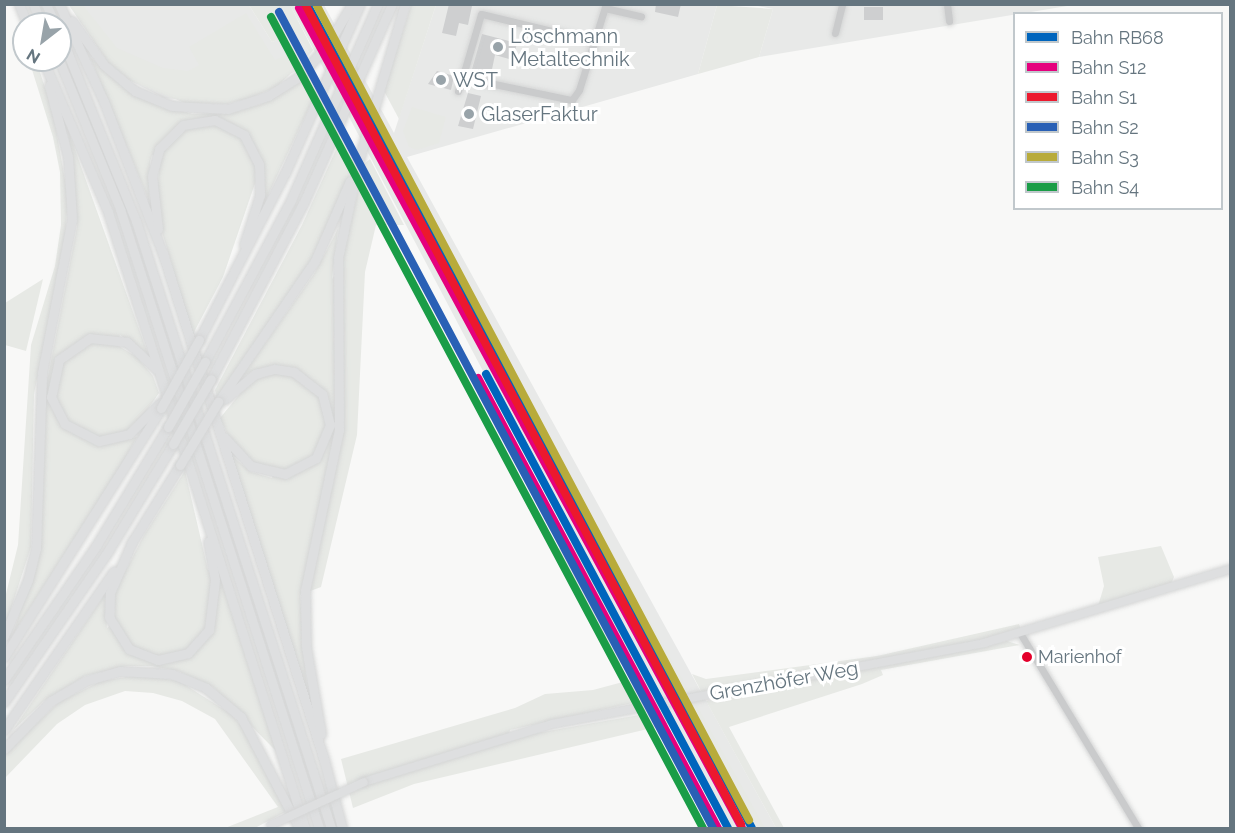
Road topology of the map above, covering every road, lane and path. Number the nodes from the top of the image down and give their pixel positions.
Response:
1 (60, 4) edge
2 (352, 4) edge
3 (360, 4) edge
4 (378, 4) edge
5 (392, 4) edge
6 (405, 4) edge
7 (842, 4) edge
8 (947, 4) edge
9 (606, 6) edge
10 (641, 16) dead end
11 (949, 21) dead end
12 (836, 33) dead end
13 (593, 41) junction
14 (72, 64) edge
15 (45, 72) edge
16 (47, 72) edge
17 (64, 72) edge
18 (464, 72) junction
19 (458, 91) dead end
20 (359, 159) junction
21 (163, 255) junction
22 (231, 284) junction
23 (163, 381) junction
24 (219, 404) junction
25 (160, 405) junction
26 (212, 419) junction
27 (203, 507) junction
28 (133, 540) junction
29 (1230, 568) edge
30 (1020, 633) junction
31 (4, 636) edge
32 (4, 657) edge
33 (4, 680) edge
34 (4, 702) edge
35 (4, 730) edge
36 (4, 749) edge
37 (324, 760) junction
38 (268, 827) edge
39 (299, 828) edge
40 (305, 828) edge
41 (319, 828) edge
42 (331, 828) edge
43 (342, 828) edge
44 (1138, 828) edge

1 - 2 highway
1 - 21 highway
3 - 22 highway
4 - 33 highway, bridge
5 - 34 highway, bridge
6 - 20 highway
7 - 12 street
8 - 11 street
9 - 10 street
9 - 13 street
13 - 18 street
13 - 18 street
14 - 42 highway
15 - 31 highway
16 - 23 highway
17 - 41 highway
18 - 19 street
20 - 24 highway
20 - 37 highway
21 - 22 highway
21 - 26 highway
22 - 25 highway, bridge
23 - 25 highway
23 - 27 highway
24 - 26 highway, bridge
24 - 26 highway
25 - 32 highway
26 - 28 highway, bridge
26 - 37 highway
27 - 28 highway
27 - 40 highway
28 - 35 highway
29 - 30 main road, Grenzhöfer Weg
30 - 38 main road, Grenzhöfer Weg, bridge
30 - 44 street
36 - 39 highway
37 - 43 highway

